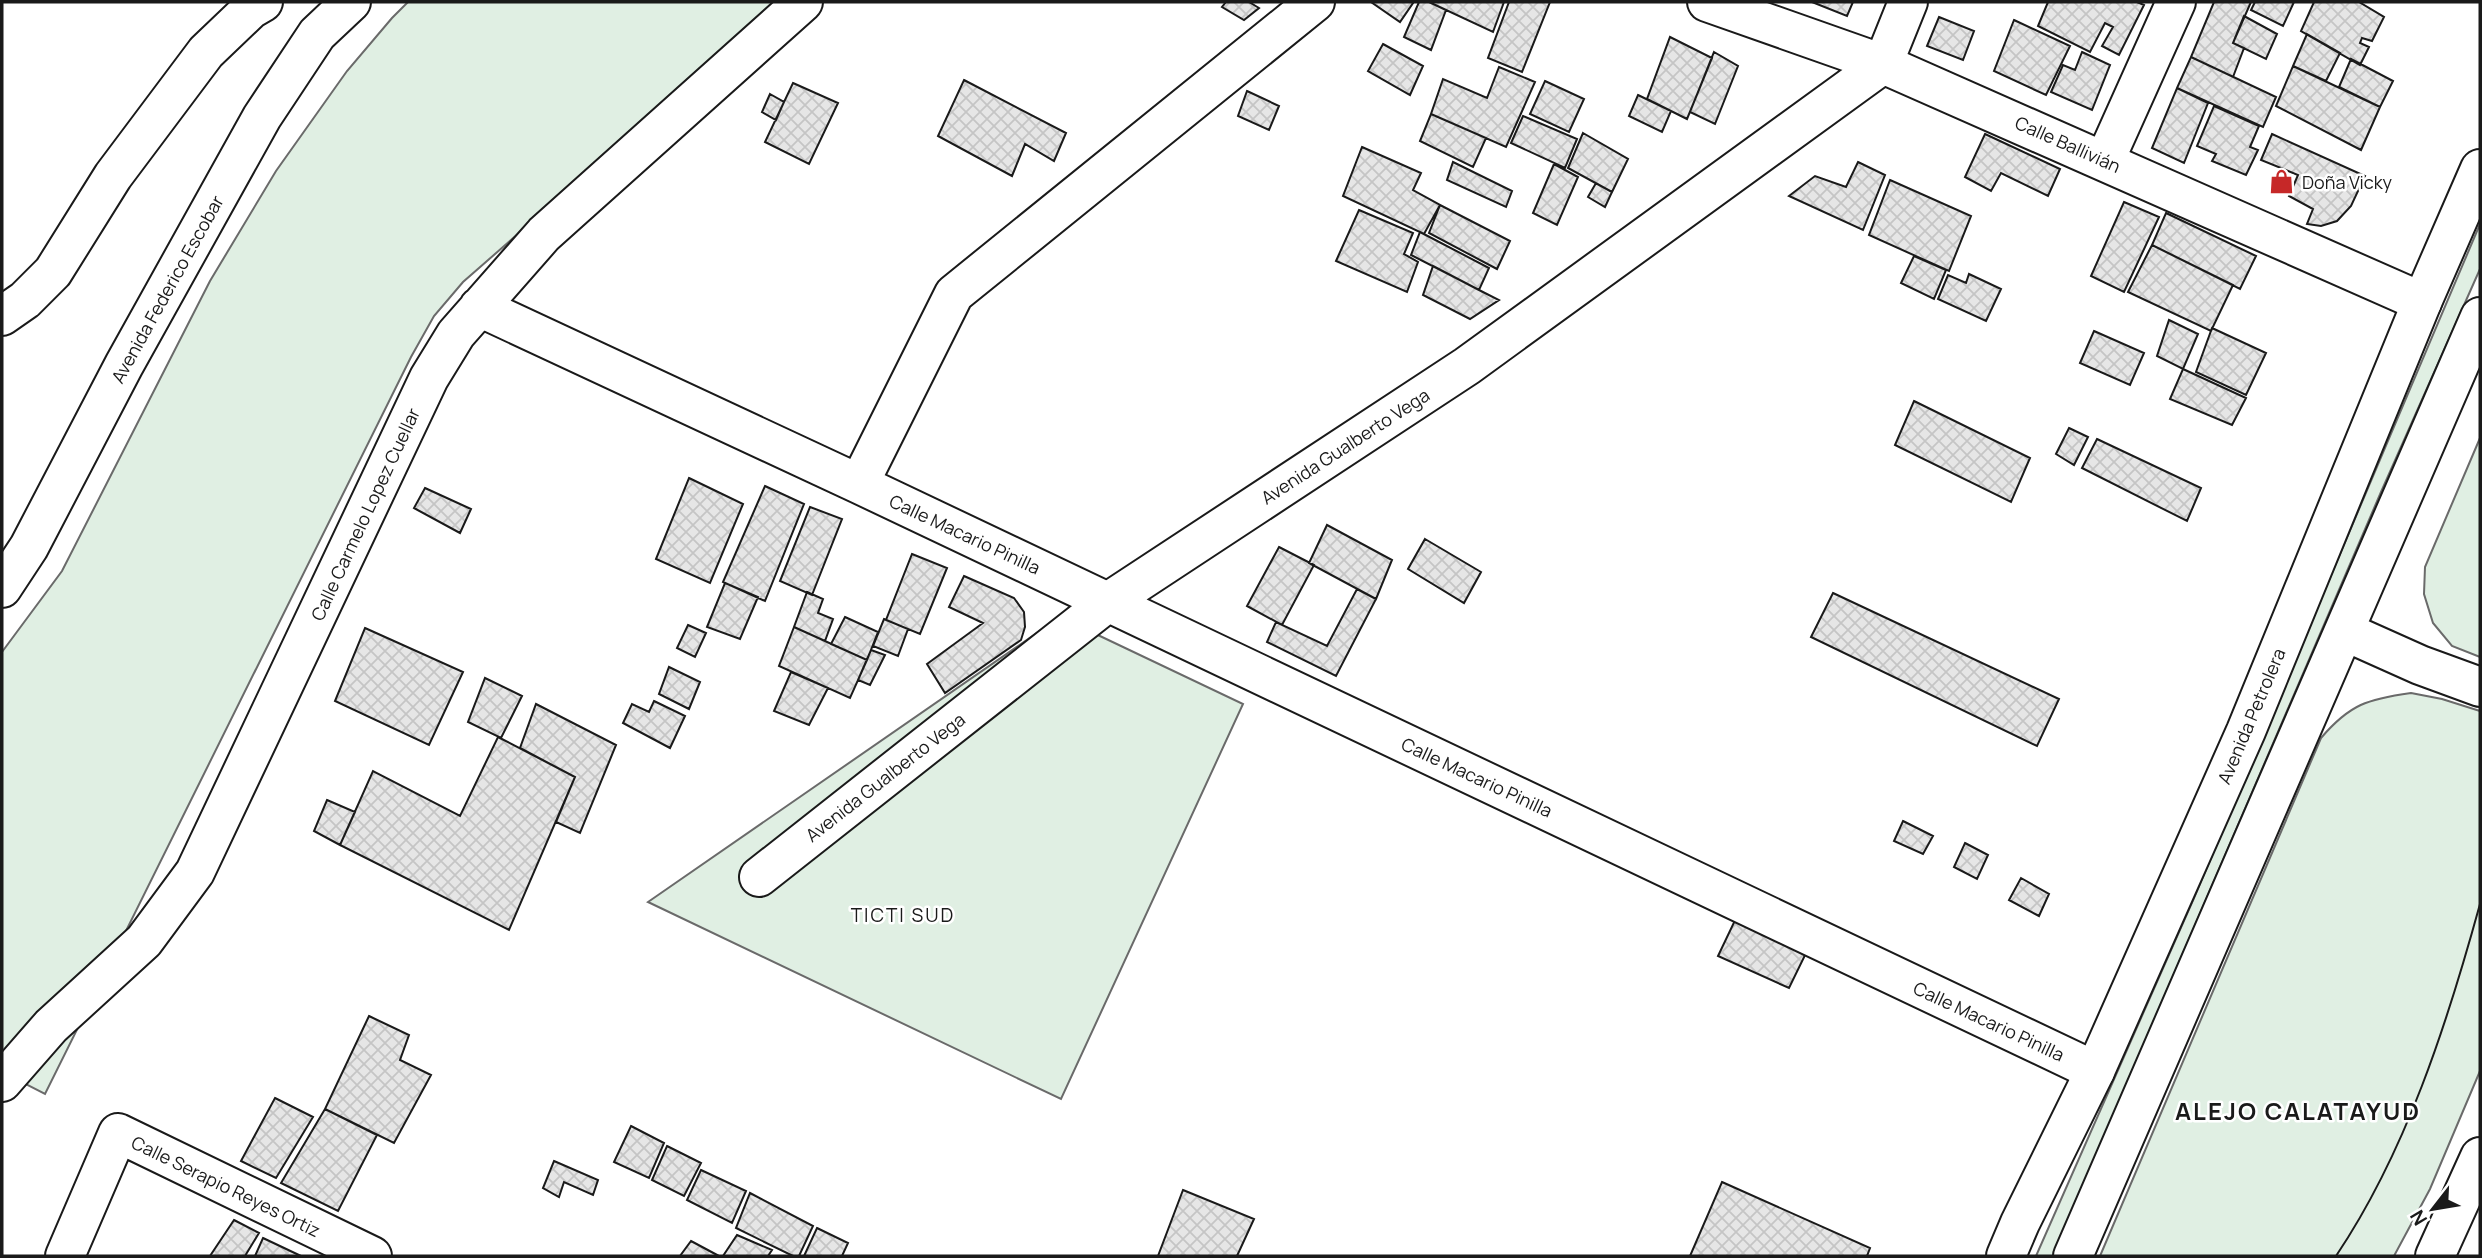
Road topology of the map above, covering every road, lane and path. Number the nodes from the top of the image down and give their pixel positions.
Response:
1 (263, 2) edge
2 (351, 2) edge
3 (803, 2) edge
4 (1315, 2) edge
5 (1707, 2) edge
6 (1908, 2) edge
7 (2176, 2) edge
8 (1884, 64) junction
9 (2105, 160) junction
10 (2480, 169) edge
11 (2423, 302) junction
12 (479, 307) junction
13 (2, 316) edge
14 (2480, 317) edge
15 (859, 484) junction
16 (2, 589) edge
17 (1108, 602) junction
18 (2344, 631) junction
19 (2480, 687) edge
20 (759, 877) dead end
21 (2095, 1071) junction
22 (2, 1082) edge
23 (2480, 1157) edge
24 (65, 1256) edge
25 (372, 1256) edge
26 (2006, 1256) edge
27 (2073, 1256) edge
28 (2435, 1256) edge

1 - 13 main road
2 - 16 main road, Avenida Federico Escobar
3 - 12 main road, Calle Carmelo Lopez Cuellar
4 - 15 main road
5 - 8 main road, Calle Ballivián
6 - 8 main road
7 - 9 main road
8 - 9 main road, Calle Ballivián
8 - 17 main road, Avenida Gualberto Vega
9 - 11 main road, Calle Ballivián
10 - 11 main road, Avenida Petrolera
11 - 21 main road, Avenida Petrolera
12 - 15 main road, Calle Macario Pinilla
12 - 22 main road, Calle Carmelo Lopez Cuellar
14 - 18 main road
15 - 17 main road, Calle Macario Pinilla
17 - 20 main road, Avenida Gualberto Vega
17 - 21 main road, Calle Macario Pinilla
18 - 19 main road
18 - 27 main road
21 - 26 main road, Avenida Petrolera
23 - 28 main road
24 - 25 main road, Calle Serapio Reyes Ortiz

